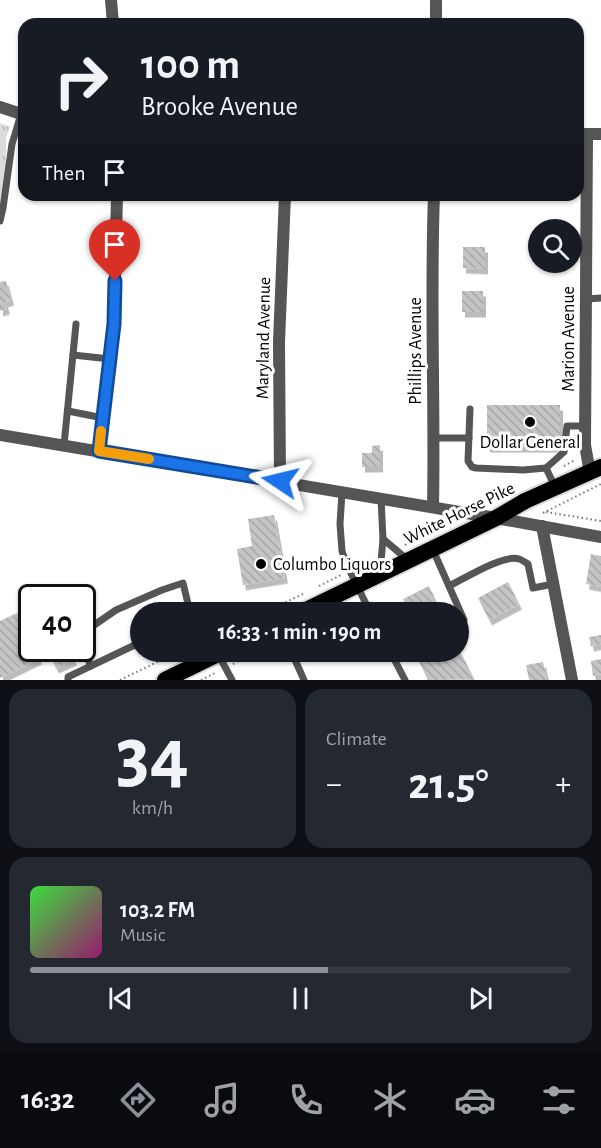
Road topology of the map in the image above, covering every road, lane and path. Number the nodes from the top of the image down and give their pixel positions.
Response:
1 (111, 0) edge
2 (436, 0) edge
3 (112, 18) edge
4 (436, 18) edge
5 (0, 107) edge
6 (18, 113) edge
7 (18, 126) edge
8 (584, 134) edge
9 (601, 134) edge
10 (117, 201) edge
11 (285, 201) edge
12 (434, 201) edge
13 (584, 201) edge
14 (0, 221) edge
15 (601, 298) edge
16 (586, 299) junction
17 (76, 324) dead end
18 (73, 355) junction
19 (110, 359) junction
20 (470, 409) dead end
21 (68, 411) junction
22 (103, 418) junction
23 (585, 426) junction
24 (0, 435) edge
25 (434, 438) junction
26 (469, 438) junction
27 (64, 445) junction
28 (586, 450) junction
29 (99, 451) junction
30 (595, 470) edge
31 (550, 476) junction
32 (280, 481) junction
33 (342, 492) junction
34 (381, 498) junction
35 (432, 507) junction
36 (546, 512) dead end
37 (468, 513) junction
38 (496, 518) junction
39 (601, 521) edge
40 (542, 526) junction
41 (601, 537) edge
42 (383, 539) junction
43 (432, 548) junction
44 (382, 555) junction
45 (402, 555) junction
46 (380, 574) junction
47 (353, 578) junction
48 (553, 584) junction
49 (449, 586) junction
50 (313, 589) dead end
51 (304, 594) dead end
52 (134, 602) edge
53 (188, 602) edge
54 (287, 602) edge
55 (317, 602) edge
56 (365, 602) edge
57 (456, 602) edge
58 (130, 604) edge
59 (96, 624) edge
60 (130, 647) edge
61 (89, 662) edge
62 (157, 662) edge
63 (198, 662) edge
64 (220, 662) edge
65 (296, 662) edge
66 (396, 662) edge
67 (91, 666) junction
68 (68, 680) edge
69 (120, 680) edge
70 (165, 680) edge
71 (231, 680) edge
72 (304, 680) edge
73 (405, 680) edge
74 (572, 680) edge

1 - 3 street
2 - 4 street
5 - 6 street
7 - 14 lane
8 - 9 street
10 - 19 street
11 - 32 street, Maryland Avenue
12 - 25 street, Phillips Avenue
13 - 16 street, Marion Avenue
15 - 16 lane
16 - 23 street, Marion Avenue
17 - 18 lane
18 - 19 lane
18 - 21 lane
19 - 22 street
20 - 26 lane
21 - 22 lane
21 - 27 lane
22 - 29 street
23 - 28 street, Marion Avenue
23 - 31 lane
24 - 27 street
25 - 26 lane
25 - 35 street, Phillips Avenue
26 - 31 lane
27 - 29 street
28 - 30 street, Marion Avenue
28 - 31 path
29 - 32 street
30 - 31 highway, White Horse Pike
31 - 38 highway, White Horse Pike
32 - 33 street
33 - 34 street
33 - 47 lane
34 - 35 street
34 - 42 lane
35 - 37 street
36 - 39 path
37 - 38 street
37 - 45 path
38 - 40 street
38 - 43 highway, White Horse Pike
40 - 41 street
40 - 48 street
42 - 44 lane
42 - 45 lane
43 - 45 highway, White Horse Pike
43 - 49 lane
44 - 46 lane
44 - 47 path
45 - 46 highway, White Horse Pike
46 - 47 highway, White Horse Pike
47 - 50 path
47 - 55 highway, White Horse Pike
47 - 56 lane
48 - 49 lane
48 - 74 street
49 - 57 lane
51 - 54 path
52 - 53 lane
58 - 59 lane
60 - 67 lane
61 - 67 lane
62 - 69 path
63 - 70 highway
64 - 71 lane
65 - 72 lane
66 - 73 lane
67 - 68 lane

